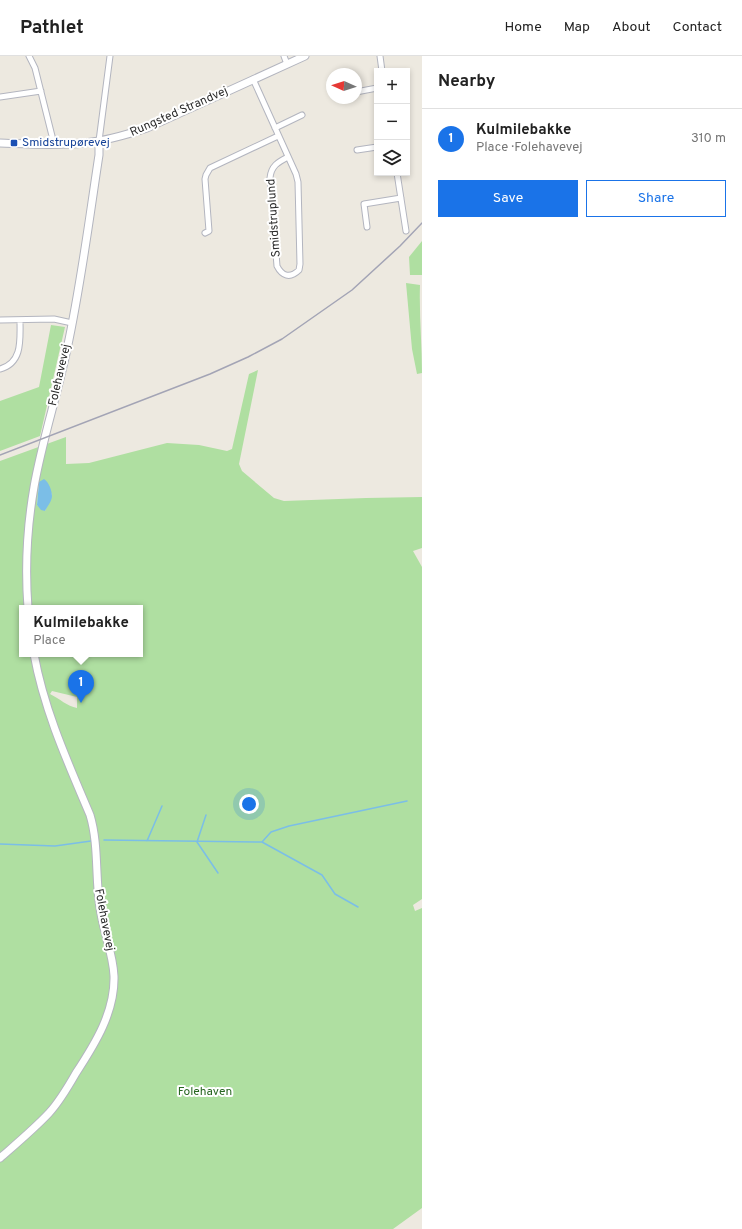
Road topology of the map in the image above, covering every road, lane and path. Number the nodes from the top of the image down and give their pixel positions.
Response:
1 (28, 56) edge
2 (110, 56) edge
3 (284, 56) edge
4 (305, 56) edge
5 (380, 56) edge
6 (287, 64) junction
7 (382, 68) edge
8 (253, 80) junction
9 (374, 89) edge
10 (41, 91) junction
11 (362, 91) edge
12 (0, 97) edge
13 (302, 115) dead end
14 (275, 128) junction
15 (278, 136) junction
16 (99, 142) junction
17 (0, 143) edge
18 (54, 144) junction
19 (374, 147) edge
20 (357, 150) dead end
21 (288, 157) junction
22 (397, 176) edge
23 (401, 198) junction
24 (367, 227) dead end
25 (406, 231) dead end
26 (205, 233) dead end
27 (0, 320) edge
28 (20, 320) junction
29 (72, 323) junction
30 (0, 370) edge
31 (28, 605) edge
32 (35, 657) edge
33 (0, 1158) edge

1 - 10 street
2 - 16 street
3 - 6 street
4 - 6 street, Rungsted Strandvej
5 - 7 street
6 - 8 street, Rungsted Strandvej
8 - 14 street, Smidstruplund
8 - 16 street, Rungsted Strandvej
9 - 11 street
10 - 12 street
10 - 18 street
13 - 14 street
14 - 15 street, Smidstruplund
15 - 21 street, Smidstruplund
15 - 26 street
16 - 18 street, Rungsted Strandvej
16 - 29 street, Folehavevej
17 - 18 street, Rungsted Strandvej
19 - 20 street
21 - 21 street, Smidstruplund
22 - 23 street
23 - 24 street
23 - 25 street
27 - 28 street
28 - 29 street
28 - 30 street
29 - 31 street, Folehavevej
32 - 33 street, Folehavevej

